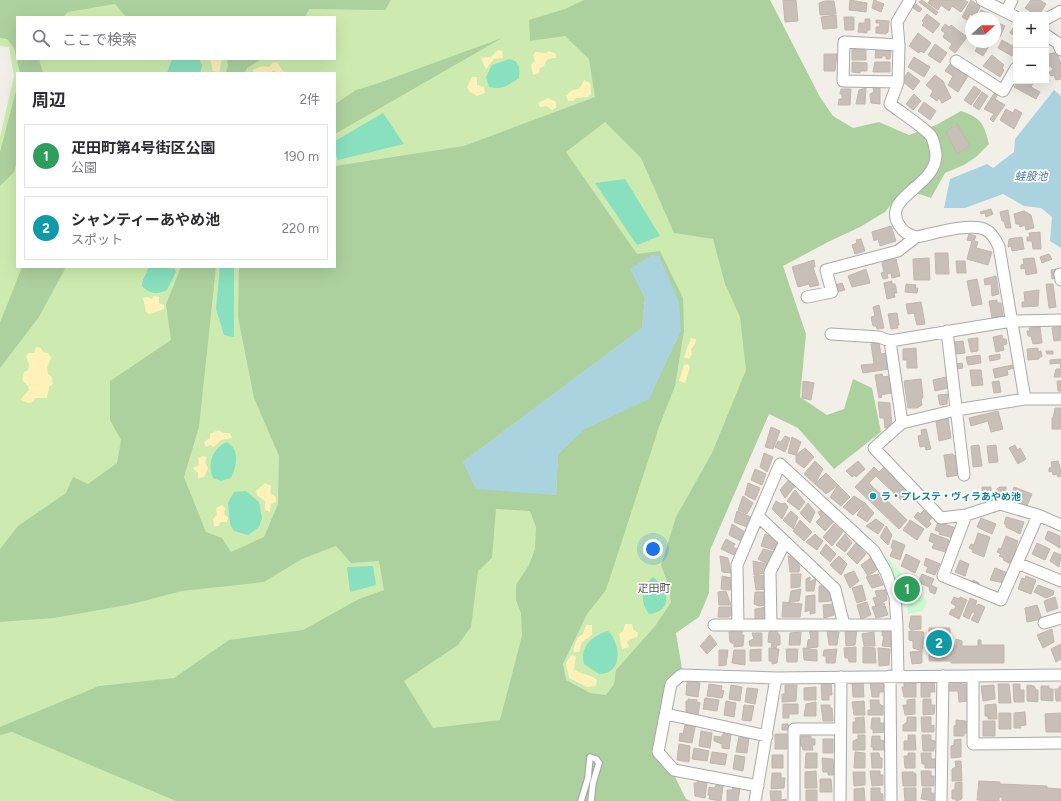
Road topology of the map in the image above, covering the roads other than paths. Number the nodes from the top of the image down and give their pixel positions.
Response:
1 (910, 0) edge
2 (982, 0) edge
3 (1012, 0) edge
4 (1061, 11) edge
5 (1006, 12) junction
6 (1013, 16) edge
7 (1049, 18) edge
8 (1049, 37) edge
9 (899, 45) junction
10 (1061, 50) edge
11 (956, 61) dead end
12 (1013, 73) edge
13 (898, 82) junction
14 (916, 237) junction
15 (807, 298) dead end
16 (1061, 320) edge
17 (1012, 321) junction
18 (947, 331) junction
19 (832, 334) dead end
20 (890, 341) junction
21 (1061, 398) edge
22 (1025, 399) junction
23 (956, 410) junction
24 (902, 423) junction
25 (964, 475) dead end
26 (966, 515) junction
27 (1038, 515) junction
28 (758, 516) junction
29 (1061, 526) edge
30 (785, 542) junction
31 (1017, 563) junction
32 (1061, 581) edge
33 (1061, 618) edge
34 (1044, 623) dead end
35 (714, 625) dead end
36 (738, 625) junction
37 (771, 625) junction
38 (844, 625) junction
39 (897, 625) junction
40 (1061, 675) edge
41 (894, 676) junction
42 (942, 676) junction
43 (973, 676) junction
44 (841, 677) junction
45 (776, 678) junction
46 (666, 714) junction
47 (840, 729) junction
48 (767, 736) junction
49 (1061, 743) edge
50 (758, 786) junction
51 (581, 801) edge
52 (591, 801) edge
53 (755, 801) edge
54 (794, 801) edge
55 (840, 801) edge
56 (891, 801) edge
57 (941, 801) edge

1 - 9 street
2 - 5 street
3 - 5 street
4 - 7 street
5 - 6 street
8 - 10 street
9 - 13 street
9 - 13 street
11 - 12 street
13 - 14 street
14 - 15 street
14 - 17 street
16 - 17 street
17 - 18 street
17 - 22 street
18 - 20 street
18 - 23 street
19 - 20 street
20 - 24 street
21 - 22 street
22 - 23 street
23 - 24 street
23 - 25 street
24 - 26 street
26 - 27 street
26 - 31 street
27 - 29 street
27 - 31 street
28 - 30 street
28 - 36 street
28 - 39 street
30 - 37 street
30 - 38 street
31 - 32 street
33 - 34 street
35 - 36 street
36 - 37 street
37 - 38 street
38 - 39 street
39 - 41 street
40 - 43 street
41 - 42 street
41 - 44 street
41 - 56 street
42 - 43 street
42 - 57 street
43 - 49 street
44 - 45 street
44 - 47 street
45 - 46 street
45 - 48 street
46 - 48 street
46 - 50 street
47 - 54 street
47 - 55 street
48 - 50 street
50 - 53 street
51 - 52 lane

